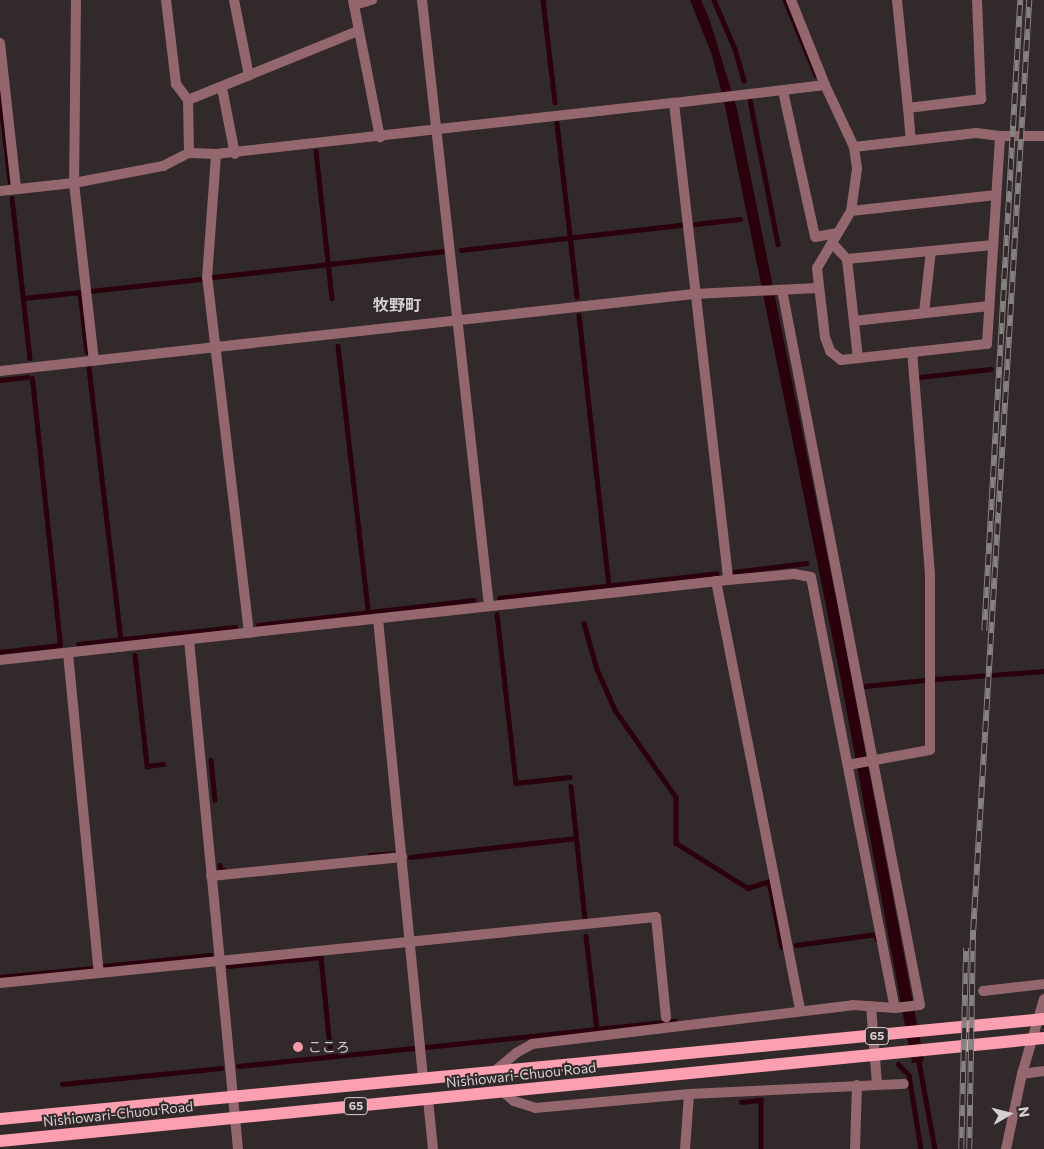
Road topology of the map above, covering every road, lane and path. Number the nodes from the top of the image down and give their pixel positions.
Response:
1 (76, 0) edge
2 (166, 0) edge
3 (234, 0) edge
4 (372, 0) edge
5 (422, 0) edge
6 (791, 0) edge
7 (897, 0) edge
8 (977, 0) edge
9 (354, 2) edge
10 (358, 31) junction
11 (0, 43) edge
12 (250, 76) junction
13 (825, 85) junction
14 (222, 88) junction
15 (783, 90) junction
16 (188, 100) junction
17 (674, 103) junction
18 (908, 108) junction
19 (436, 130) junction
20 (380, 136) junction
21 (1000, 136) junction
22 (1044, 136) edge
23 (911, 140) junction
24 (854, 147) junction
25 (189, 153) junction
26 (216, 154) junction
27 (235, 154) junction
28 (74, 183) junction
29 (16, 189) junction
30 (0, 191) edge
31 (996, 195) junction
32 (851, 211) junction
33 (838, 233) junction
34 (832, 243) junction
35 (993, 244) junction
36 (931, 251) junction
37 (847, 259) junction
38 (818, 288) junction
39 (779, 290) junction
40 (694, 294) junction
41 (989, 306) junction
42 (924, 313) junction
43 (457, 320) junction
44 (854, 321) junction
45 (215, 347) junction
46 (912, 352) junction
47 (858, 358) junction
48 (94, 360) junction
49 (0, 372) edge
50 (728, 580) junction
51 (716, 581) junction
52 (489, 606) junction
53 (378, 619) junction
54 (249, 633) junction
55 (188, 640) junction
56 (68, 654) junction
57 (0, 660) edge
58 (871, 760) junction
59 (849, 764) junction
60 (402, 857) junction
61 (211, 876) junction
62 (410, 942) junction
63 (219, 962) junction
64 (99, 973) junction
65 (0, 983) edge
66 (1044, 984) edge
67 (983, 991) dead end
68 (1044, 999) edge
69 (871, 1006) junction
70 (897, 1008) junction
71 (800, 1011) junction
72 (666, 1018) dead end
73 (1044, 1019) edge
74 (1044, 1038) edge
75 (496, 1070) junction
76 (1044, 1071) edge
77 (1022, 1074) junction
78 (423, 1077) junction
79 (877, 1084) junction
80 (904, 1084) dead end
81 (857, 1085) junction
82 (502, 1091) junction
83 (689, 1094) junction
84 (233, 1095) junction
85 (428, 1099) junction
86 (235, 1118) junction
87 (0, 1119) edge
88 (0, 1141) edge
89 (238, 1149) edge
90 (433, 1149) edge
91 (685, 1149) edge
92 (855, 1149) edge
93 (1006, 1149) edge

1 - 28 street
2 - 16 street
3 - 12 street
4 - 9 street
5 - 19 street
6 - 13 street
7 - 18 street
8 - 18 street
9 - 10 street
10 - 12 street
10 - 20 street
11 - 29 street
12 - 14 street
13 - 15 street
13 - 24 street
14 - 16 street
14 - 27 street
15 - 17 street
15 - 33 street
16 - 25 street
17 - 19 street
17 - 40 street
18 - 23 street
19 - 20 street
19 - 43 street
20 - 27 street
21 - 22 street
21 - 23 street
21 - 31 street
23 - 24 street
24 - 32 street
25 - 26 street
25 - 28 street
26 - 27 street
26 - 45 street
28 - 29 street
28 - 48 street
29 - 30 street
31 - 32 street
31 - 35 street
32 - 33 street
33 - 34 street
34 - 37 street
34 - 38 street
35 - 36 street
35 - 41 street
36 - 37 street
36 - 42 street
37 - 44 street
38 - 39 street
38 - 47 street
39 - 40 street
39 - 58 street
40 - 43 street
40 - 50 street
41 - 42 street
41 - 46 street
42 - 44 street
43 - 45 street
43 - 52 street
44 - 47 street
45 - 48 street
45 - 54 street
46 - 47 street
46 - 58 street
48 - 49 street
50 - 51 street
50 - 59 street
51 - 52 street
51 - 71 street
52 - 53 street
53 - 54 street
53 - 60 street
54 - 55 street
55 - 56 street
55 - 61 street
56 - 57 street
56 - 64 street
58 - 59 street
58 - 70 street
59 - 70 street
60 - 61 street
60 - 62 street
61 - 63 street
62 - 63 street
62 - 72 street
62 - 78 street
63 - 64 street
63 - 84 street
64 - 65 street
66 - 67 street
68 - 77 street
69 - 70 street
69 - 71 street
69 - 79 street
71 - 75 street
73 - 75 main road, Nishiowari-Chuou Road / 65
74 - 82 main road, Nishiowari-Chuou Road / 65
75 - 78 main road, Nishiowari-Chuou Road / 65
76 - 77 street
77 - 93 street
78 - 84 main road, Nishiowari-Chuou Road / 65
79 - 80 street
79 - 81 street
81 - 83 street
81 - 92 street
82 - 83 street
82 - 85 main road, Nishiowari-Chuou Road / 65
83 - 91 street
84 - 86 street
84 - 87 main road, Nishiowari-Chuou Road / 65
85 - 86 main road, Nishiowari-Chuou Road / 65
85 - 90 street
86 - 88 main road, Nishiowari-Chuou Road / 65
86 - 89 street

